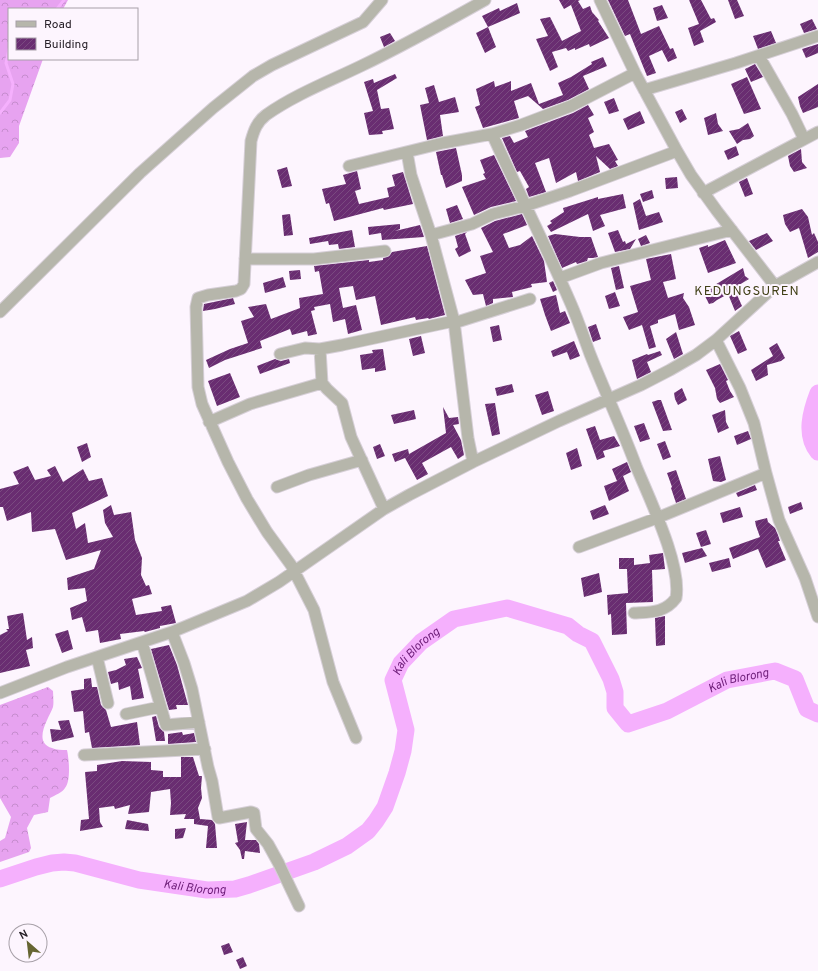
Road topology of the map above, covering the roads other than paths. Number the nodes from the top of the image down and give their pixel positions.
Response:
1 (382, 0) edge
2 (485, 0) edge
3 (600, 0) edge
4 (818, 36) edge
5 (759, 56) junction
6 (635, 73) junction
7 (644, 90) junction
8 (818, 132) edge
9 (492, 134) junction
10 (804, 139) junction
11 (677, 151) junction
12 (407, 152) junction
13 (349, 166) dead end
14 (703, 193) junction
15 (525, 206) junction
16 (732, 230) junction
17 (431, 235) junction
18 (385, 251) dead end
19 (245, 260) junction
20 (818, 262) edge
21 (560, 278) junction
22 (775, 286) junction
23 (530, 299) dead end
24 (0, 312) edge
25 (454, 322) junction
26 (716, 340) junction
27 (320, 349) junction
28 (280, 354) dead end
29 (322, 383) junction
30 (610, 399) junction
31 (209, 422) junction
32 (362, 460) junction
33 (473, 462) junction
34 (766, 473) junction
35 (277, 487) dead end
36 (384, 510) junction
37 (657, 518) junction
38 (579, 547) dead end
39 (295, 571) junction
40 (634, 612) dead end
41 (818, 617) edge
42 (172, 632) junction
43 (142, 642) junction
44 (97, 657) junction
45 (0, 692) edge
46 (108, 703) dead end
47 (160, 707) junction
48 (126, 714) dead end
49 (199, 722) junction
50 (356, 738) dead end
51 (204, 749) junction
52 (84, 755) dead end
53 (299, 906) dead end

1 - 24 street
2 - 19 street
3 - 6 street
4 - 5 street
5 - 7 street
5 - 10 street
6 - 7 street
6 - 9 street
7 - 11 street
8 - 10 street
9 - 12 street
9 - 15 street
10 - 14 street
11 - 14 street
11 - 15 street
12 - 13 street
12 - 17 street
14 - 16 street
15 - 17 street
15 - 21 street
16 - 21 street
16 - 22 street
17 - 25 street
18 - 19 street
19 - 31 street
20 - 22 street
21 - 30 street
22 - 26 street
23 - 25 street
25 - 27 street
25 - 33 street
26 - 30 street
26 - 34 street
27 - 28 street
27 - 29 street
29 - 31 street
29 - 32 street
30 - 33 street
30 - 37 street
31 - 39 street
32 - 35 street
32 - 36 street
33 - 36 street
34 - 37 street
34 - 41 street
36 - 39 street
37 - 38 street
37 - 40 street
39 - 42 street
39 - 50 street
42 - 43 street
42 - 49 street
43 - 44 street
43 - 47 street
44 - 45 street
44 - 46 street
47 - 48 street
47 - 49 street
49 - 51 street
51 - 52 street
51 - 53 street

